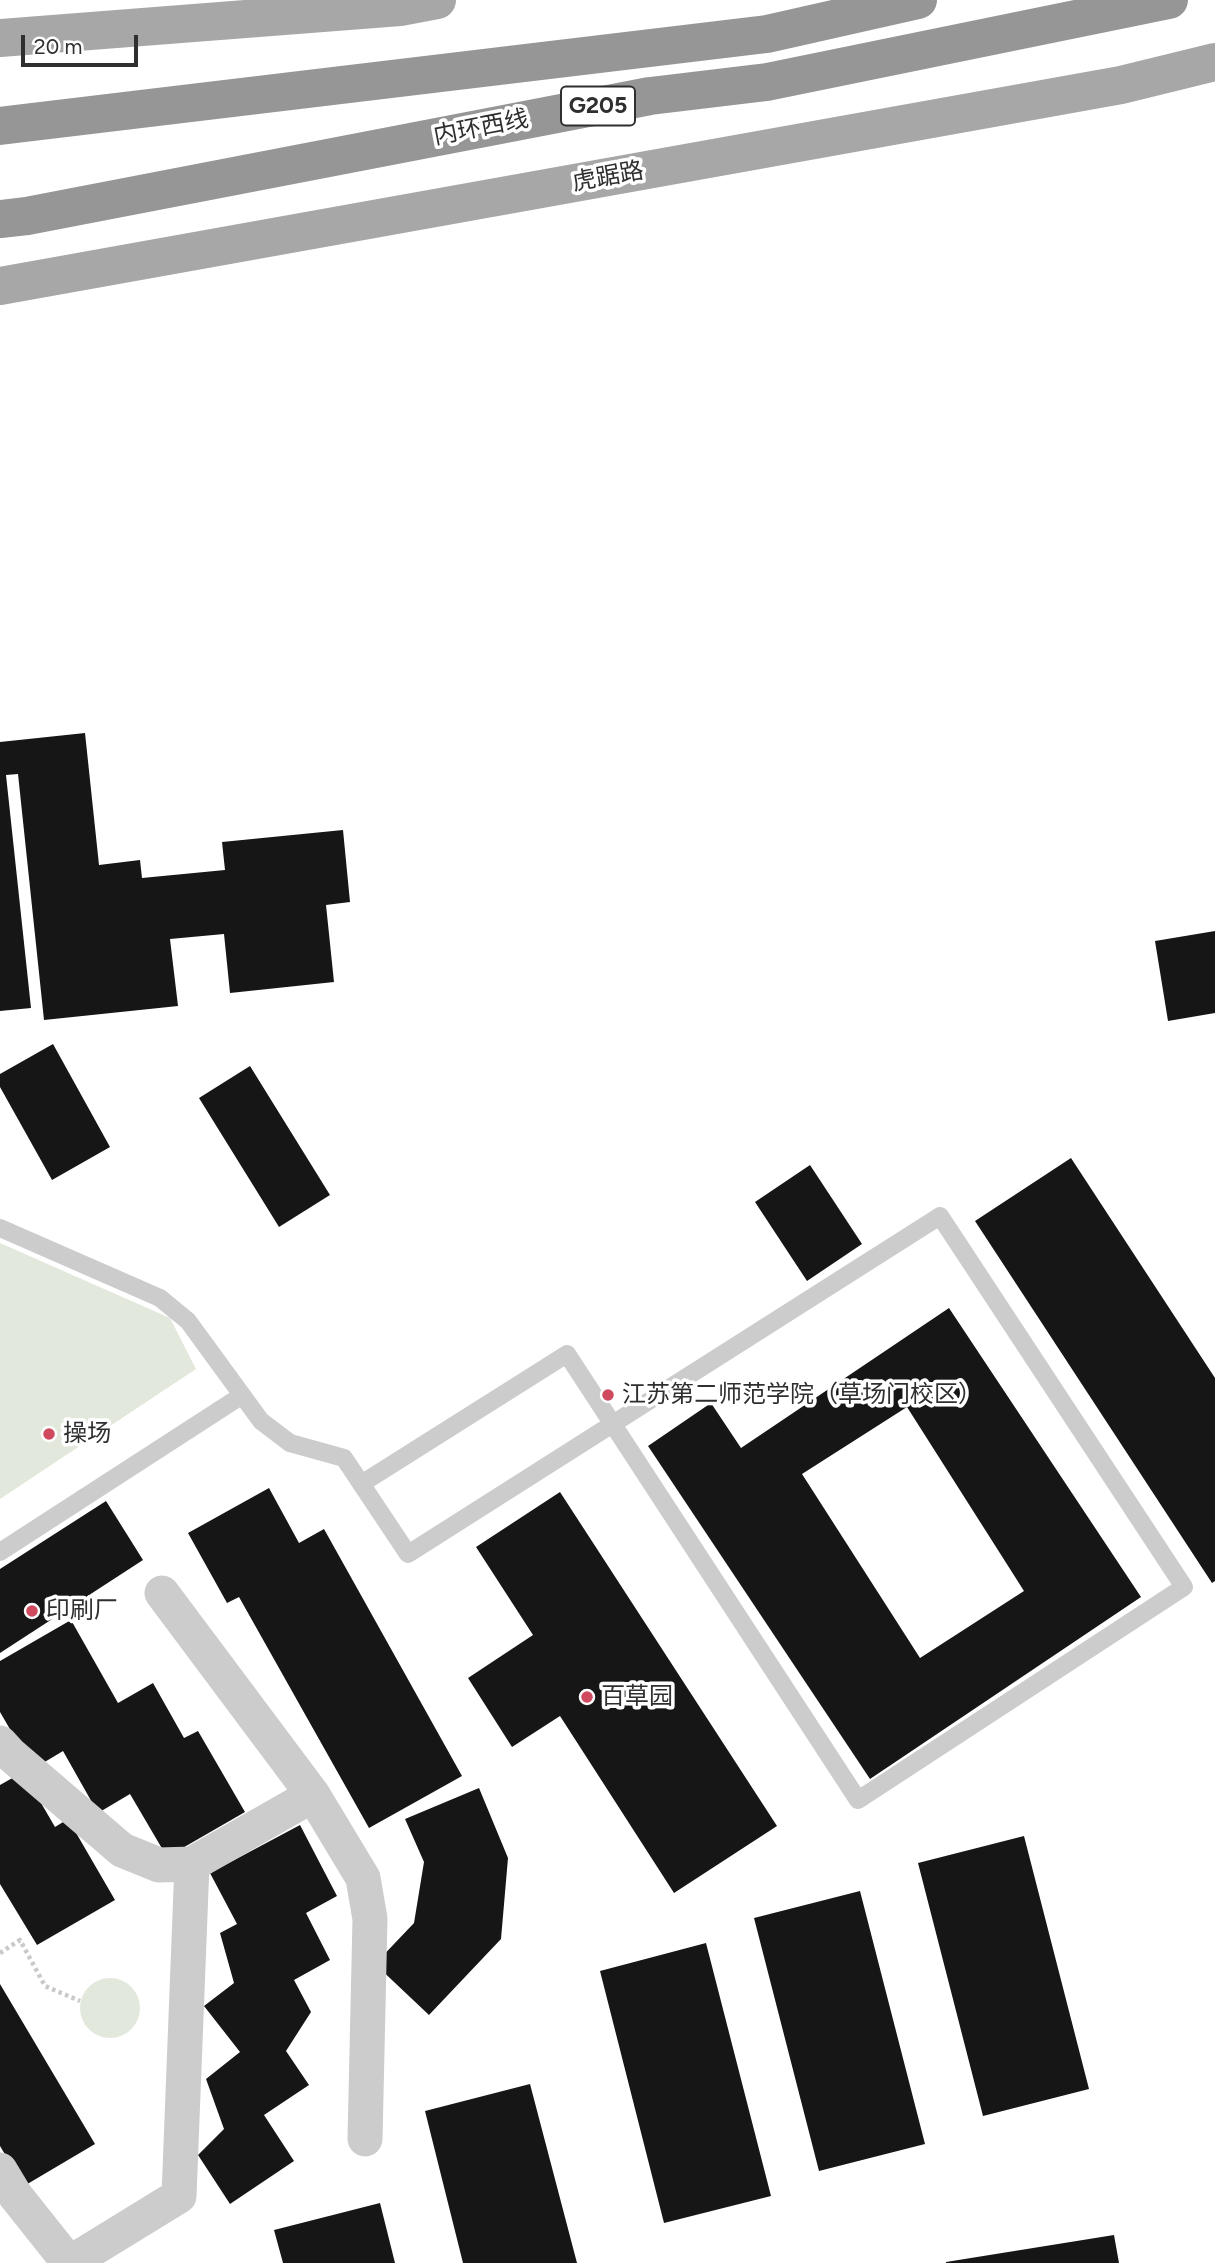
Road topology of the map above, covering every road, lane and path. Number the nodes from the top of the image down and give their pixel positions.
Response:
1 (437, 0) edge
2 (918, 0) edge
3 (1169, 0) edge
4 (0, 38) edge
5 (1215, 62) edge
6 (0, 103) edge
7 (42, 121) junction
8 (0, 126) edge
9 (9, 223) edge
10 (0, 286) edge
11 (0, 1227) edge
12 (241, 1396) junction
13 (612, 1424) junction
14 (361, 1484) junction
15 (0, 1552) edge
16 (162, 1593) dead end
17 (0, 1743) edge
18 (313, 1795) junction
19 (191, 1864) junction
20 (0, 1953) edge
21 (80, 2001) dead end
22 (365, 2139) dead end
23 (0, 2170) edge
24 (70, 2263) edge

1 - 4 main road
2 - 7 highway, G205
3 - 9 highway, 内环西线 / G205
5 - 10 main road, 虎踞路
6 - 7 highway
7 - 8 highway
11 - 12 lane
12 - 14 lane
12 - 15 lane
13 - 13 lane
13 - 14 lane
13 - 14 lane
16 - 18 street
17 - 19 street
18 - 19 street
18 - 22 street
19 - 24 street
20 - 21 path
23 - 24 street

